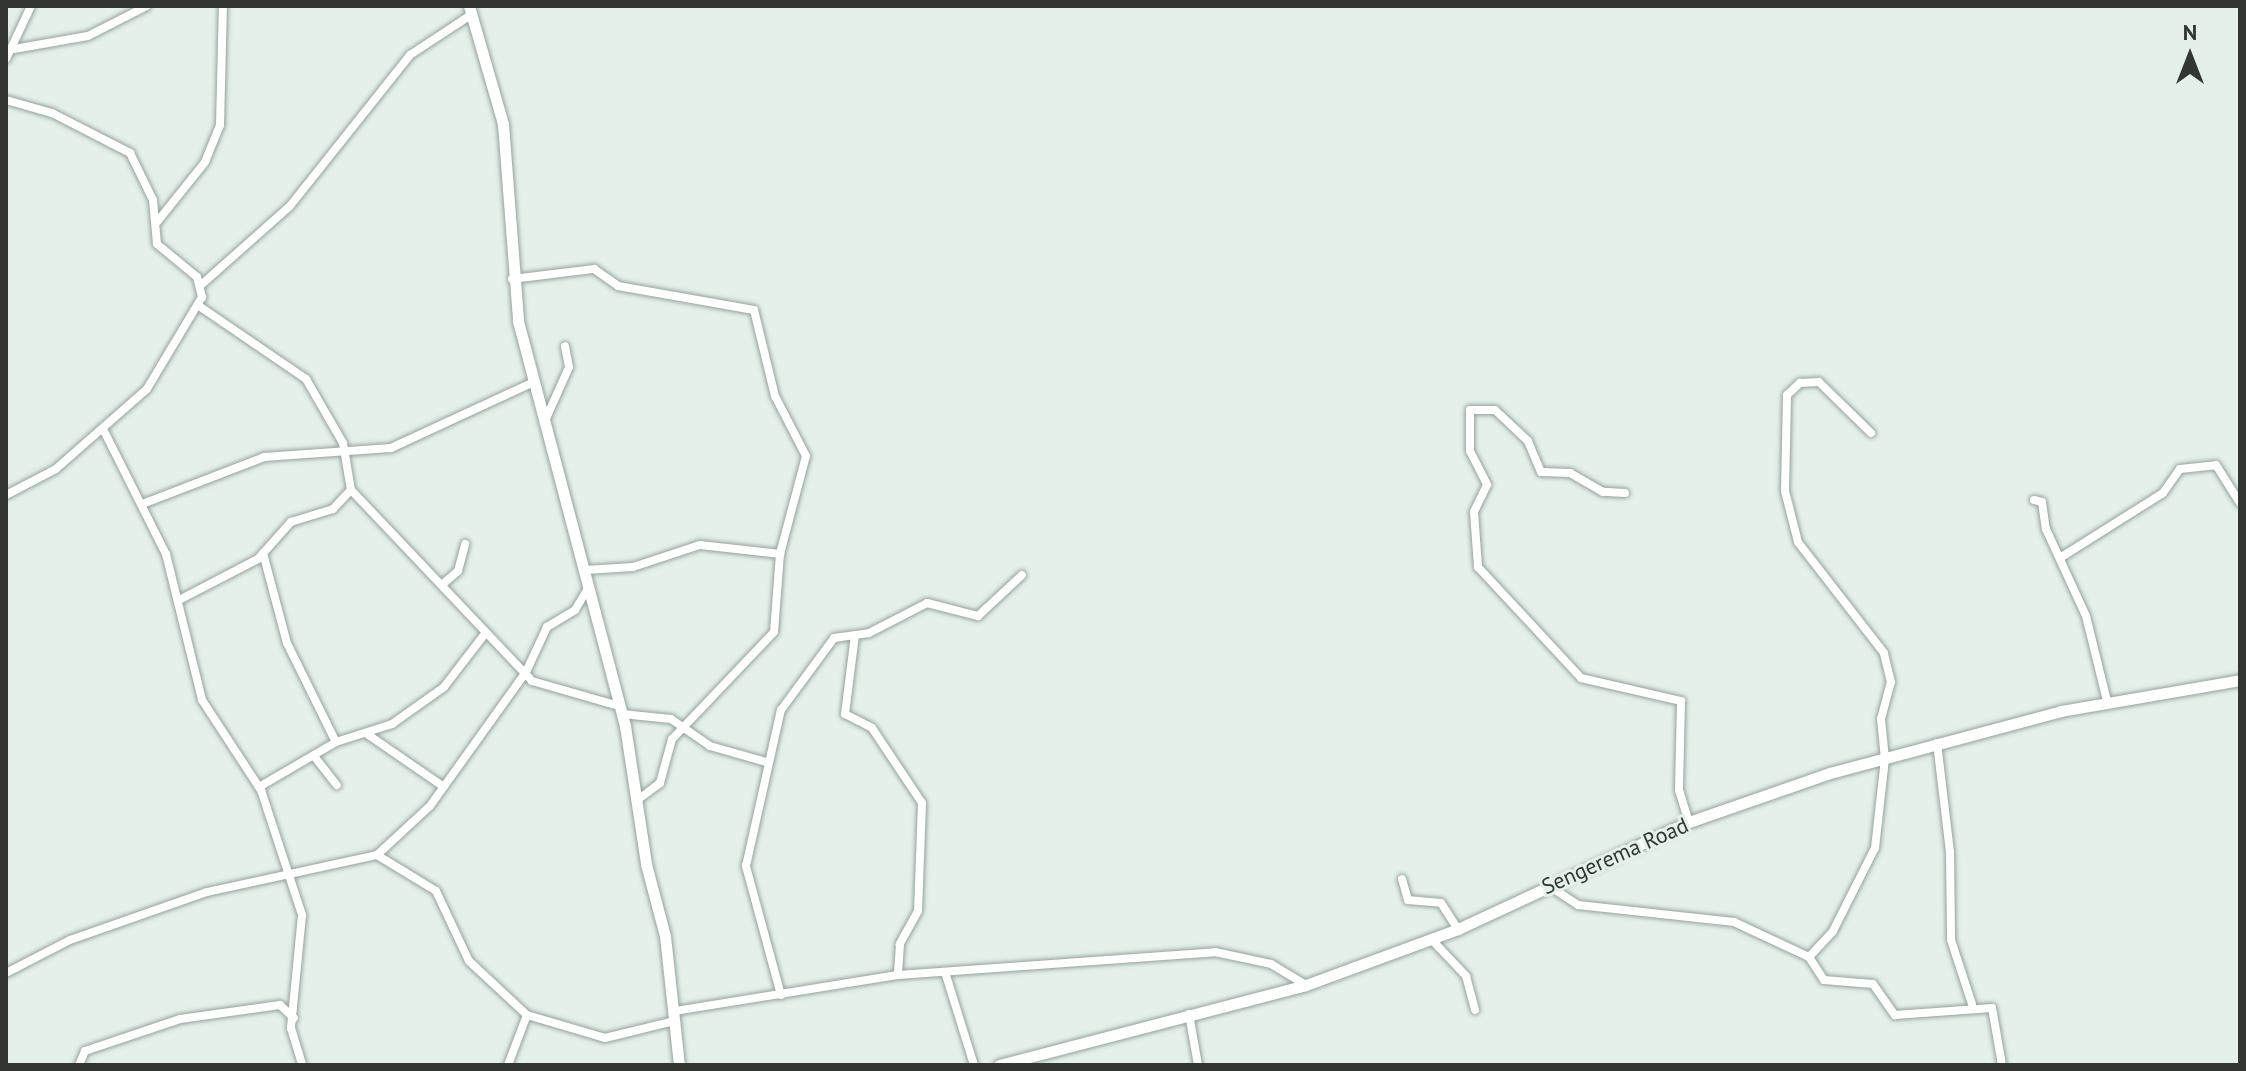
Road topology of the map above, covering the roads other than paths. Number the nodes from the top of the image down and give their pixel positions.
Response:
1 (31, 6) edge
2 (147, 6) edge
3 (223, 6) edge
4 (470, 11) edge
5 (14, 49) junction
6 (6, 59) edge
7 (6, 100) edge
8 (157, 222) junction
9 (511, 279) junction
10 (201, 285) junction
11 (199, 306) junction
12 (565, 346) dead end
13 (534, 382) junction
14 (544, 425) junction
15 (103, 429) junction
16 (1871, 433) dead end
17 (345, 455) junction
18 (351, 490) junction
19 (1625, 493) dead end
20 (6, 495) edge
21 (2034, 500) dead end
22 (145, 503) junction
23 (2240, 503) edge
24 (465, 544) dead end
25 (263, 553) junction
26 (780, 554) junction
27 (2063, 556) junction
28 (585, 570) junction
29 (1022, 575) dead end
30 (443, 584) junction
31 (588, 588) junction
32 (181, 599) junction
33 (484, 635) junction
34 (855, 635) junction
35 (526, 672) junction
36 (2240, 680) edge
37 (2107, 701) junction
38 (620, 710) junction
39 (683, 725) junction
40 (367, 734) junction
41 (336, 742) junction
42 (1937, 743) junction
43 (314, 756) junction
44 (1885, 759) junction
45 (766, 762) junction
46 (337, 785) dead end
47 (259, 787) junction
48 (444, 787) junction
49 (639, 799) junction
50 (1689, 822) junction
51 (377, 855) junction
52 (285, 877) junction
53 (1402, 879) dead end
54 (1549, 886) junction
55 (1458, 929) junction
56 (1432, 940) junction
57 (1809, 957) junction
58 (945, 972) junction
59 (6, 973) edge
60 (898, 975) junction
61 (1306, 985) junction
62 (781, 995) junction
63 (1972, 1004) junction
64 (1475, 1010) dead end
65 (1189, 1013) junction
66 (527, 1015) junction
67 (675, 1016) junction
68 (294, 1019) junction
69 (79, 1065) edge
70 (302, 1065) edge
71 (508, 1065) edge
72 (679, 1065) edge
73 (974, 1065) edge
74 (999, 1065) edge
75 (1198, 1065) edge
76 (2002, 1065) edge

1 - 5 street
2 - 5 street
3 - 8 street
4 - 9 main road
4 - 10 street
5 - 6 street
7 - 8 street
8 - 10 street
9 - 13 main road
9 - 26 street
10 - 11 street
11 - 15 street
11 - 17 street
12 - 14 street
13 - 14 main road
13 - 17 street
14 - 28 main road
15 - 20 street
15 - 22 street
16 - 44 street
17 - 18 street
17 - 22 street
18 - 25 street
18 - 30 street
19 - 50 street
21 - 27 street
22 - 32 street
23 - 27 street
24 - 30 street
25 - 32 street
25 - 41 street
26 - 28 street
26 - 39 street
27 - 37 street
28 - 31 main road
29 - 34 street
30 - 33 street
31 - 35 street
31 - 38 main road
32 - 47 street
33 - 35 street
33 - 40 street
34 - 45 street
34 - 60 street
35 - 38 street
35 - 48 street
36 - 37 main road, Sengerema Road
37 - 42 main road, Sengerema Road
38 - 39 street
38 - 49 main road
39 - 45 street
39 - 49 street
40 - 41 street
40 - 48 street
41 - 43 street
42 - 44 main road, Sengerema Road
42 - 63 street
43 - 46 street
43 - 47 street
44 - 50 main road, Sengerema Road
44 - 57 street
45 - 62 street
47 - 52 street
48 - 51 street
49 - 67 main road
50 - 54 main road, Sengerema Road
51 - 52 street
51 - 66 street
52 - 59 street
52 - 68 street
53 - 55 street
54 - 55 main road, Sengerema Road
54 - 57 street
55 - 56 main road, Sengerema Road
56 - 61 main road, Sengerema Road
56 - 64 street
57 - 63 street
58 - 60 street
58 - 61 street
58 - 73 street
60 - 62 street
61 - 65 main road, Sengerema Road
62 - 67 street
63 - 76 street
65 - 74 main road, Sengerema Road
65 - 75 street
66 - 67 street
66 - 71 street
67 - 72 main road
68 - 69 street
68 - 70 street

